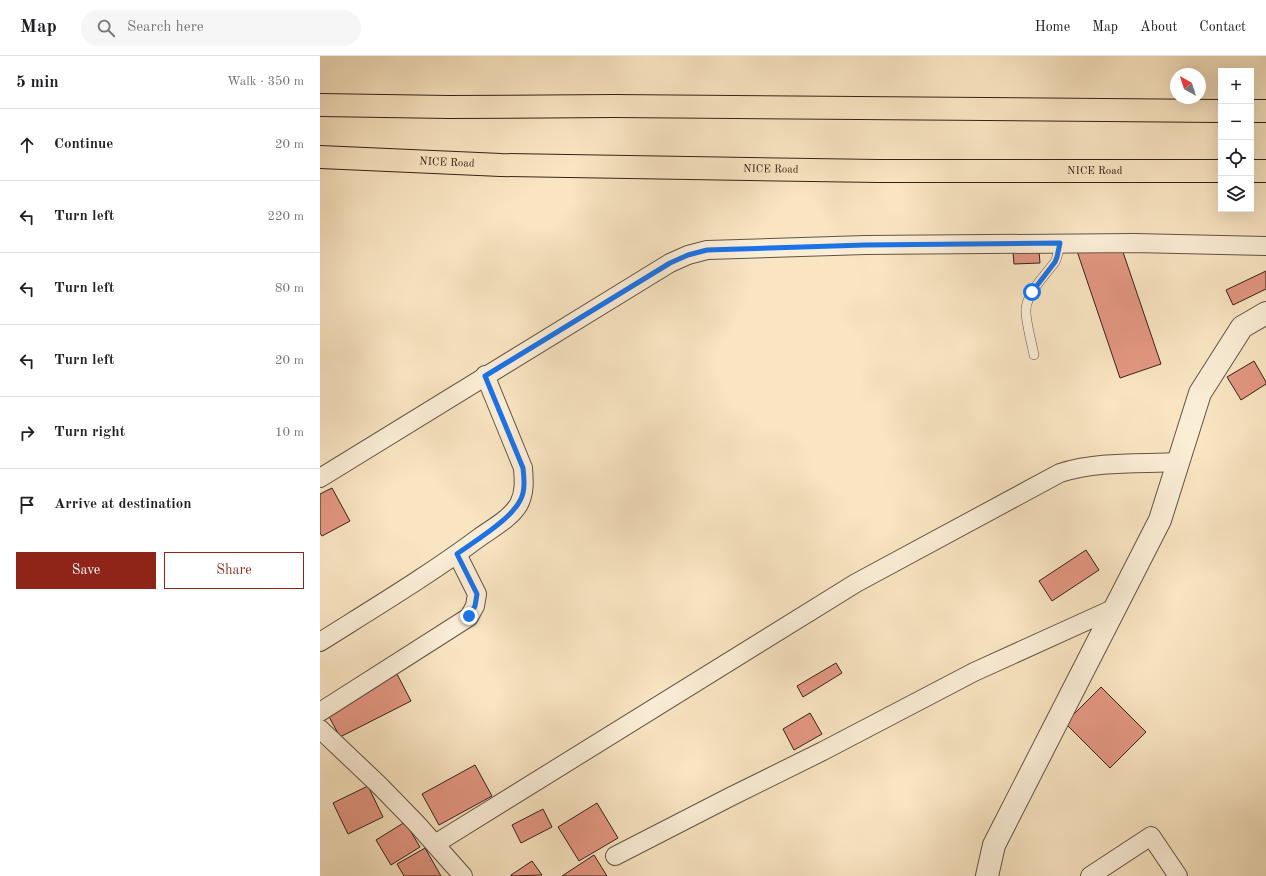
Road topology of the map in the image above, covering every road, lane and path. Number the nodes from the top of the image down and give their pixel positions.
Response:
1 (320, 104) edge
2 (1218, 111) edge
3 (1254, 111) edge
4 (1266, 111) edge
5 (320, 157) edge
6 (1218, 171) edge
7 (1254, 171) edge
8 (1266, 171) edge
9 (1060, 243) junction
10 (1266, 246) edge
11 (1266, 313) edge
12 (1034, 355) dead end
13 (485, 376) junction
14 (1178, 462) junction
15 (320, 478) edge
16 (457, 554) junction
17 (1115, 608) junction
18 (320, 642) edge
19 (320, 712) edge
20 (320, 729) edge
21 (435, 844) junction
22 (615, 856) dead end
23 (463, 876) edge
24 (987, 876) edge
25 (1090, 876) edge
26 (1178, 876) edge

1 - 2 highway
3 - 4 highway
5 - 6 highway, NICE Road
7 - 8 highway
9 - 10 street
9 - 12 lane
9 - 13 street
11 - 14 street
13 - 15 street
13 - 16 street
14 - 17 street
14 - 21 street
16 - 18 street
16 - 19 street
17 - 22 street
17 - 24 street
20 - 21 street
21 - 23 street
25 - 26 street

